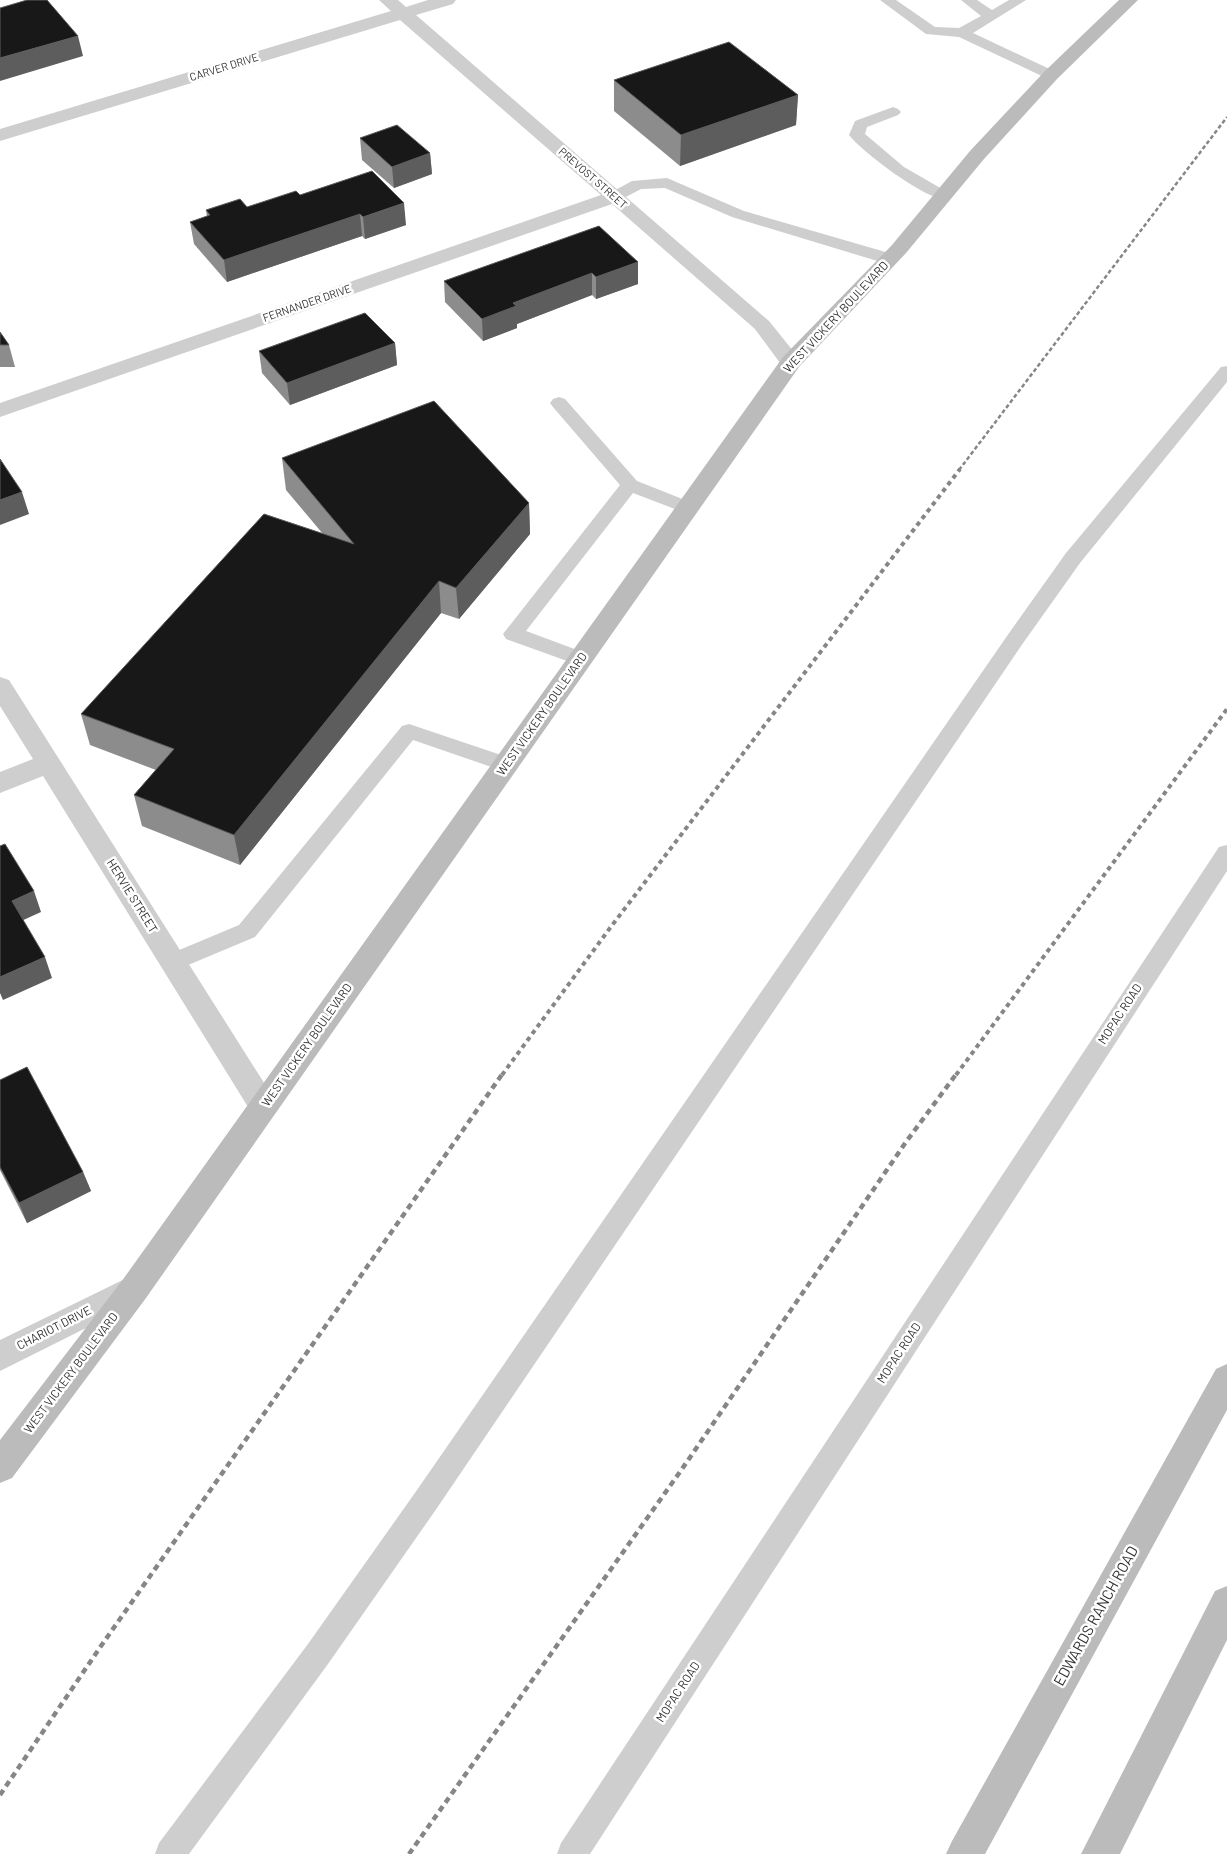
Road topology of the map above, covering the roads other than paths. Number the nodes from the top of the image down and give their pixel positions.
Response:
1 (388, 0) edge
2 (447, 0) edge
3 (887, 0) edge
4 (968, 0) edge
5 (1020, 0) edge
6 (1129, 0) edge
7 (404, 13) junction
8 (991, 16) junction
9 (962, 32) junction
10 (1051, 75) junction
11 (893, 112) dead end
12 (0, 135) edge
13 (614, 196) junction
14 (943, 196) junction
15 (890, 259) junction
16 (791, 362) junction
17 (1227, 371) edge
18 (559, 403) dead end
19 (0, 410) edge
20 (630, 485) junction
21 (688, 508) junction
22 (581, 659) junction
23 (0, 686) edge
24 (48, 763) junction
25 (506, 764) junction
26 (0, 783) edge
27 (1227, 853) edge
28 (173, 962) junction
29 (263, 1106) junction
30 (135, 1288) junction
31 (0, 1356) edge
32 (1227, 1379) edge
33 (0, 1467) edge
34 (1227, 1603) edge
35 (170, 1854) edge
36 (572, 1854) edge
37 (965, 1854) edge
38 (1100, 1854) edge

1 - 7 street, PREVOST STREET
2 - 7 street, CARVER DRIVE
3 - 9 lane
4 - 8 lane
5 - 8 lane
6 - 10 main road, WEST VICKERY BOULEVARD
7 - 12 street, CARVER DRIVE
7 - 13 street, PREVOST STREET
8 - 9 lane
9 - 10 lane
10 - 14 main road, WEST VICKERY BOULEVARD
11 - 14 lane
13 - 15 lane
13 - 16 street, PREVOST STREET
13 - 19 street, FERNANDER DRIVE
14 - 15 main road, WEST VICKERY BOULEVARD
15 - 16 main road, WEST VICKERY BOULEVARD
16 - 21 main road, WEST VICKERY BOULEVARD
17 - 35 lane
18 - 20 lane
20 - 21 lane
20 - 22 lane
21 - 22 main road, WEST VICKERY BOULEVARD
22 - 25 main road, WEST VICKERY BOULEVARD
23 - 24 street, HERVIE STREET
24 - 26 street
24 - 28 street, HERVIE STREET
25 - 28 lane
25 - 29 main road, WEST VICKERY BOULEVARD
27 - 36 lane, MOPAC ROAD
28 - 29 street, HERVIE STREET
29 - 30 main road, WEST VICKERY BOULEVARD
30 - 31 street, CHARIOT DRIVE
30 - 33 main road, WEST VICKERY BOULEVARD
32 - 37 main road, EDWARDS RANCH ROAD
34 - 38 main road

